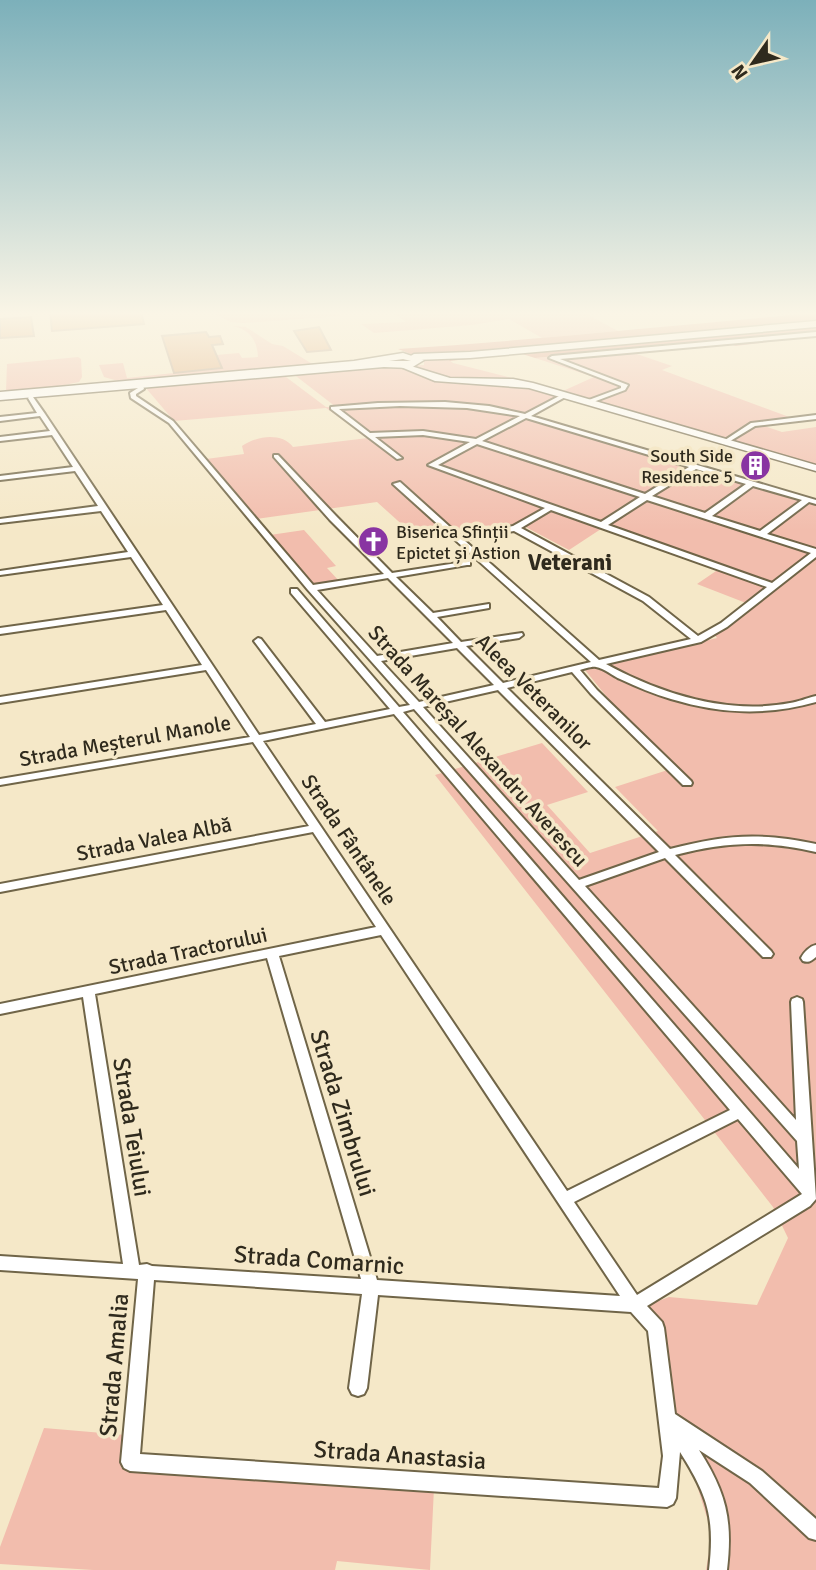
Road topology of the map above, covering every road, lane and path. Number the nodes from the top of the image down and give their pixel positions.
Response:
1 (137, 384) edge
2 (140, 384) edge
3 (150, 384) edge
4 (524, 384) edge
5 (623, 384) edge
6 (0, 396) edge
7 (565, 396) junction
8 (31, 398) dead end
9 (588, 402) junction
10 (42, 414) junction
11 (526, 416) junction
12 (816, 417) edge
13 (0, 419) edge
14 (54, 433) junction
15 (370, 435) junction
16 (0, 439) edge
17 (477, 441) junction
18 (725, 442) junction
19 (276, 456) dead end
20 (399, 458) dead end
21 (695, 466) junction
22 (816, 468) edge
23 (77, 469) junction
24 (0, 478) edge
25 (752, 483) junction
26 (397, 484) dead end
27 (647, 497) junction
28 (812, 501) edge
29 (551, 507) junction
30 (103, 508) junction
31 (706, 516) junction
32 (0, 521) edge
33 (602, 525) junction
34 (515, 528) junction
35 (762, 534) junction
36 (458, 539) junction
37 (816, 552) edge
38 (134, 554) junction
39 (467, 563) dead end
40 (0, 573) edge
41 (391, 577) junction
42 (773, 586) junction
43 (311, 588) junction
44 (294, 591) dead end
45 (486, 606) dead end
46 (168, 607) junction
47 (431, 616) junction
48 (0, 631) edge
49 (519, 635) dead end
50 (698, 640) junction
51 (258, 641) dead end
52 (460, 645) junction
53 (374, 659) junction
54 (598, 664) junction
55 (209, 667) junction
56 (575, 670) junction
57 (501, 688) junction
58 (816, 699) edge
59 (0, 700) edge
60 (416, 707) junction
61 (396, 711) junction
62 (323, 726) junction
63 (256, 738) junction
64 (0, 782) edge
65 (687, 783) dead end
66 (316, 828) junction
67 (816, 848) edge
68 (666, 853) junction
69 (576, 885) junction
70 (0, 888) edge
71 (384, 930) junction
72 (272, 953) junction
73 (766, 954) dead end
74 (88, 991) junction
75 (797, 1002) dead end
76 (0, 1009) edge
77 (741, 1111) junction
78 (805, 1140) junction
79 (810, 1193) edge
80 (565, 1199) junction
81 (0, 1263) edge
82 (139, 1271) junction
83 (371, 1287) junction
84 (635, 1305) junction
85 (358, 1388) dead end
86 (670, 1420) junction
87 (130, 1462) joint
88 (667, 1498) joint
89 (816, 1531) edge
90 (718, 1570) edge

1 - 6 main road
2 - 43 street, Strada Mareșal Alexandru Averescu
3 - 6 main road
4 - 7 main road
5 - 9 street
7 - 9 main road
7 - 11 street
8 - 10 street, Strada Fântânele
9 - 18 main road
10 - 13 street
10 - 14 street, Strada Fântânele
11 - 15 street
11 - 17 street
11 - 21 street
12 - 18 street
14 - 16 street
14 - 23 street, Strada Fântânele
15 - 17 street
15 - 20 street
17 - 27 street
17 - 29 street
18 - 22 main road
19 - 41 street, Aleea Veteranilor
21 - 25 street
21 - 27 street
23 - 24 street
23 - 30 street, Strada Fântânele
25 - 28 street
25 - 31 street
26 - 36 street
27 - 31 street
27 - 33 street
28 - 35 street
29 - 33 street
29 - 34 street
30 - 32 street
30 - 38 street, Strada Fântânele
31 - 35 street
33 - 42 street
34 - 36 street
34 - 50 street
35 - 37 street
36 - 54 street
37 - 42 street, Strada Meșterul Manole
38 - 40 street
38 - 46 street, Strada Fântânele
39 - 41 street
41 - 43 street
41 - 47 street, Aleea Veteranilor
42 - 50 street, Strada Meșterul Manole
43 - 53 street, Strada Mareșal Alexandru Averescu
44 - 61 street, Strada Mareșal Alexandru Averescu
45 - 47 street
46 - 48 street
46 - 55 street, Strada Fântânele
47 - 52 street, Aleea Veteranilor
49 - 52 street
50 - 54 street, Strada Meșterul Manole
51 - 62 street
52 - 53 street
52 - 57 street, Aleea Veteranilor
53 - 60 street, Strada Mareșal Alexandru Averescu
54 - 56 street, Strada Meșterul Manole
54 - 58 street
55 - 59 street
55 - 63 street, Strada Fântânele
56 - 57 street, Strada Meșterul Manole
56 - 65 street
57 - 60 street, Strada Meșterul Manole
57 - 68 street, Aleea Veteranilor
60 - 61 street, Strada Meșterul Manole
60 - 69 street, Strada Mareșal Alexandru Averescu
61 - 62 street, Strada Meșterul Manole
61 - 77 street, Strada Mareșal Alexandru Averescu
62 - 63 street, Strada Meșterul Manole
63 - 64 street, Strada Meșterul Manole
63 - 66 street, Strada Fântânele
66 - 70 street, Strada Valea Albă
66 - 71 street, Strada Fântânele
67 - 68 street
68 - 69 street
68 - 73 street, Aleea Veteranilor
69 - 78 street, Strada Mareșal Alexandru Averescu
71 - 72 street, Strada Tractorului
71 - 80 street, Strada Fântânele
72 - 74 street, Strada Tractorului
72 - 83 street, Strada Zimbrului
74 - 76 street, Strada Tractorului
74 - 82 street, Strada Teiului
75 - 78 street
77 - 79 street, Strada Mareșal Alexandru Averescu
77 - 80 street
78 - 79 street
79 - 84 street
80 - 84 street, Strada Fântânele
81 - 82 street, Strada Comarnic
82 - 83 street, Strada Comarnic
82 - 87 street, Strada Amalia
83 - 84 street, Strada Comarnic
83 - 85 street
84 - 86 street, Strada Fântânele
86 - 88 street, Strada Fântânele
86 - 89 street
86 - 90 street
87 - 88 street, Strada Anastasia

